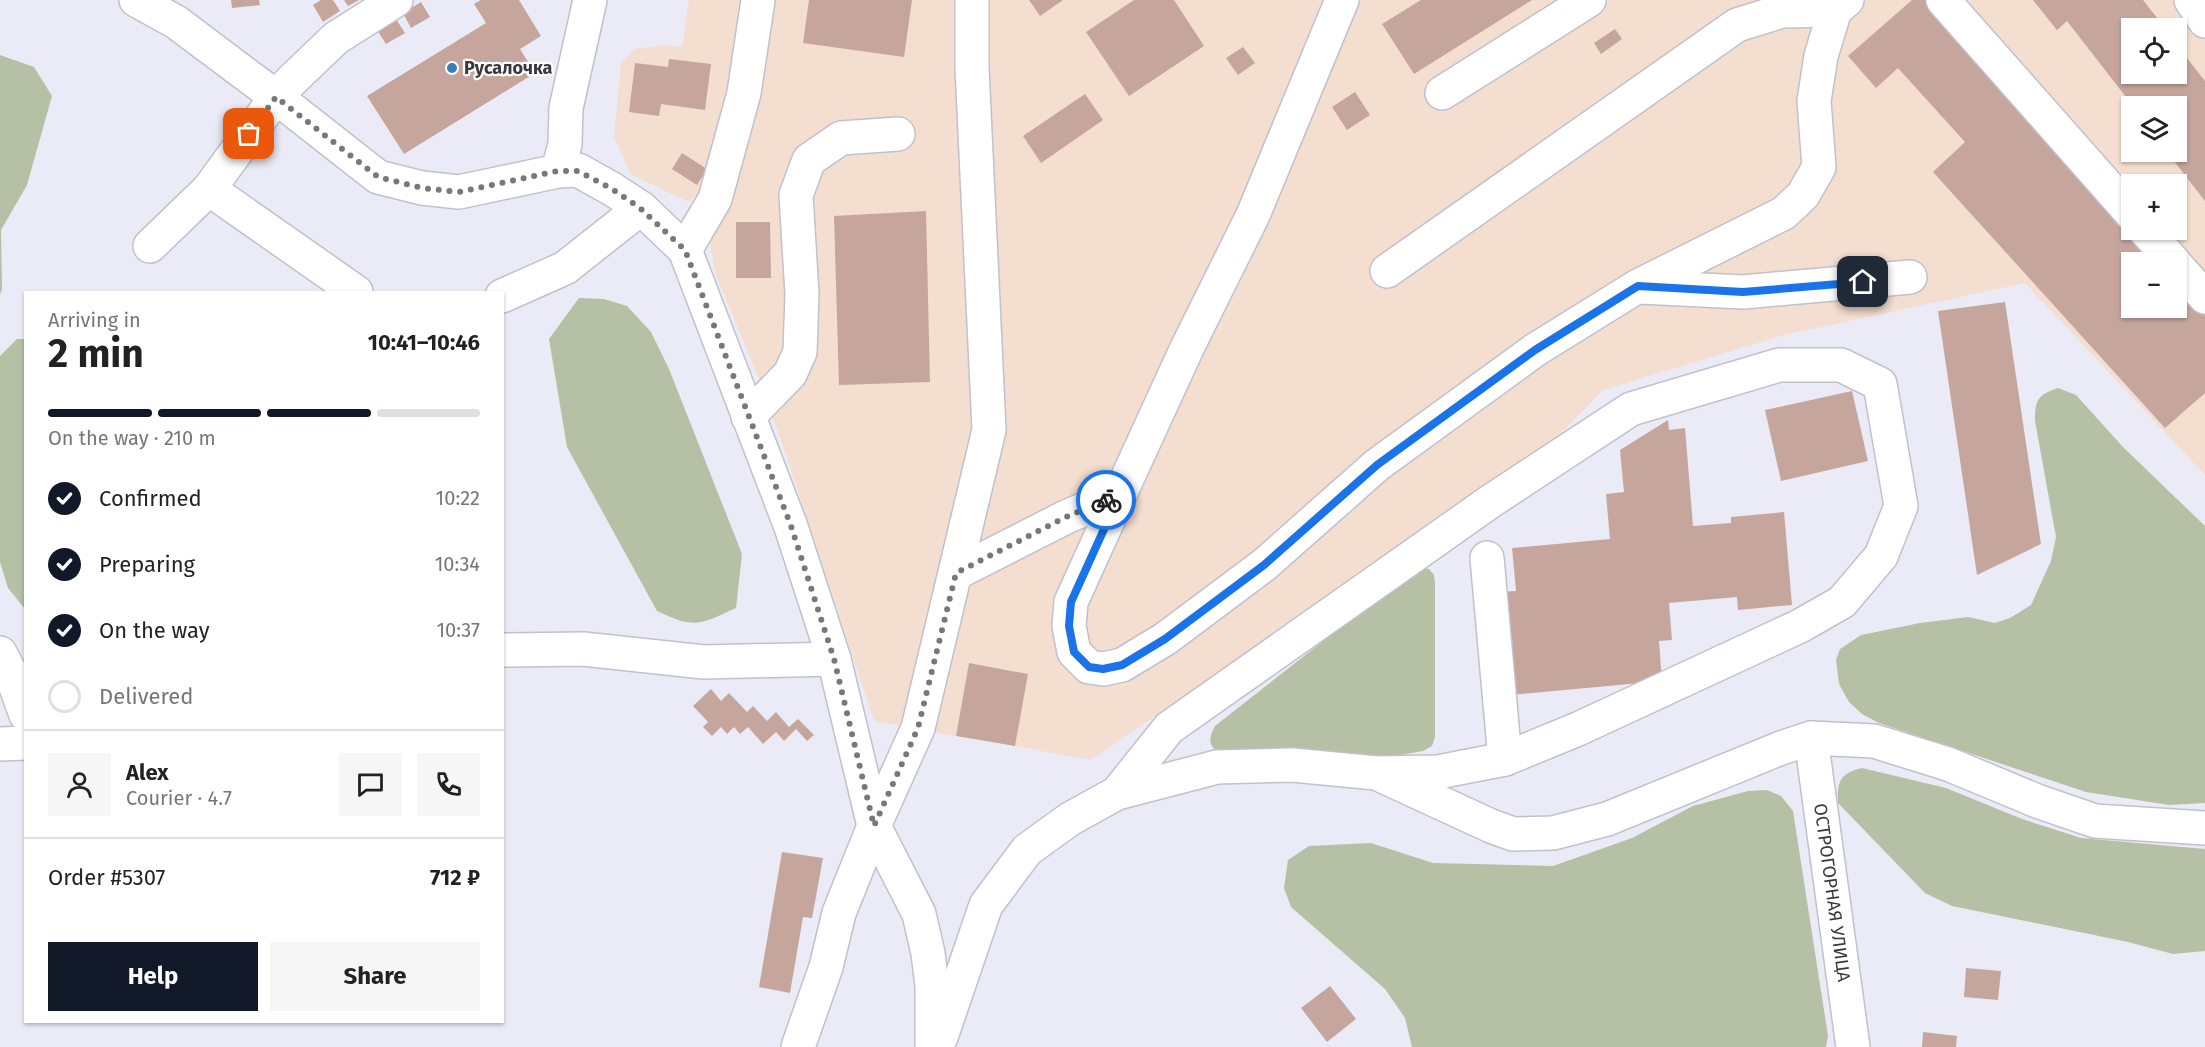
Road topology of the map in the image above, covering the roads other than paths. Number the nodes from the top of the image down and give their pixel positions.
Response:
1 (136, 0) edge
2 (396, 0) edge
3 (590, 0) edge
4 (758, 0) edge
5 (972, 0) edge
6 (1342, 0) edge
7 (1589, 0) edge
8 (1944, 0) edge
9 (2191, 0) edge
10 (1841, 5) edge
11 (2205, 21) edge
12 (1442, 93) dead end
13 (276, 97) junction
14 (898, 134) dead end
15 (558, 171) junction
16 (209, 189) junction
17 (2121, 201) edge
18 (640, 208) junction
19 (2154, 240) edge
20 (150, 246) dead end
21 (685, 250) junction
22 (2164, 252) edge
23 (1387, 271) dead end
24 (2187, 277) edge
25 (1910, 278) dead end
26 (1638, 286) junction
27 (355, 291) edge
28 (504, 295) edge
29 (2205, 297) edge
30 (748, 417) junction
31 (1120, 494) junction
32 (1487, 558) dead end
33 (956, 573) junction
34 (504, 650) edge
35 (0, 653) edge
36 (834, 659) junction
37 (24, 709) edge
38 (1811, 738) junction
39 (24, 743) edge
40 (0, 744) edge
41 (1505, 759) junction
42 (1376, 773) junction
43 (1117, 793) junction
44 (874, 826) junction
45 (2205, 828) edge
46 (798, 1047) edge
47 (932, 1047) edge
48 (938, 1047) edge
49 (1852, 1047) edge

1 - 13 street
2 - 13 street
3 - 15 street
4 - 21 street
5 - 33 street
6 - 31 street
7 - 12 street
8 - 17 street
9 - 11 street
10 - 23 street
10 - 26 street
13 - 15 street
13 - 16 street
14 - 30 street
15 - 18 street
16 - 20 street
16 - 27 street
18 - 21 street
18 - 28 street
19 - 22 street
21 - 30 street
24 - 29 street
25 - 26 street
26 - 31 street
30 - 36 street
31 - 33 street
32 - 41 street
33 - 44 street
34 - 36 street
35 - 37 street
36 - 44 street
38 - 42 street
38 - 45 street
38 - 49 street, ОСТРОГОРНАЯ УЛИЦА
39 - 40 street
41 - 42 street
41 - 43 street
42 - 43 street
43 - 48 street
44 - 46 street
44 - 47 street

